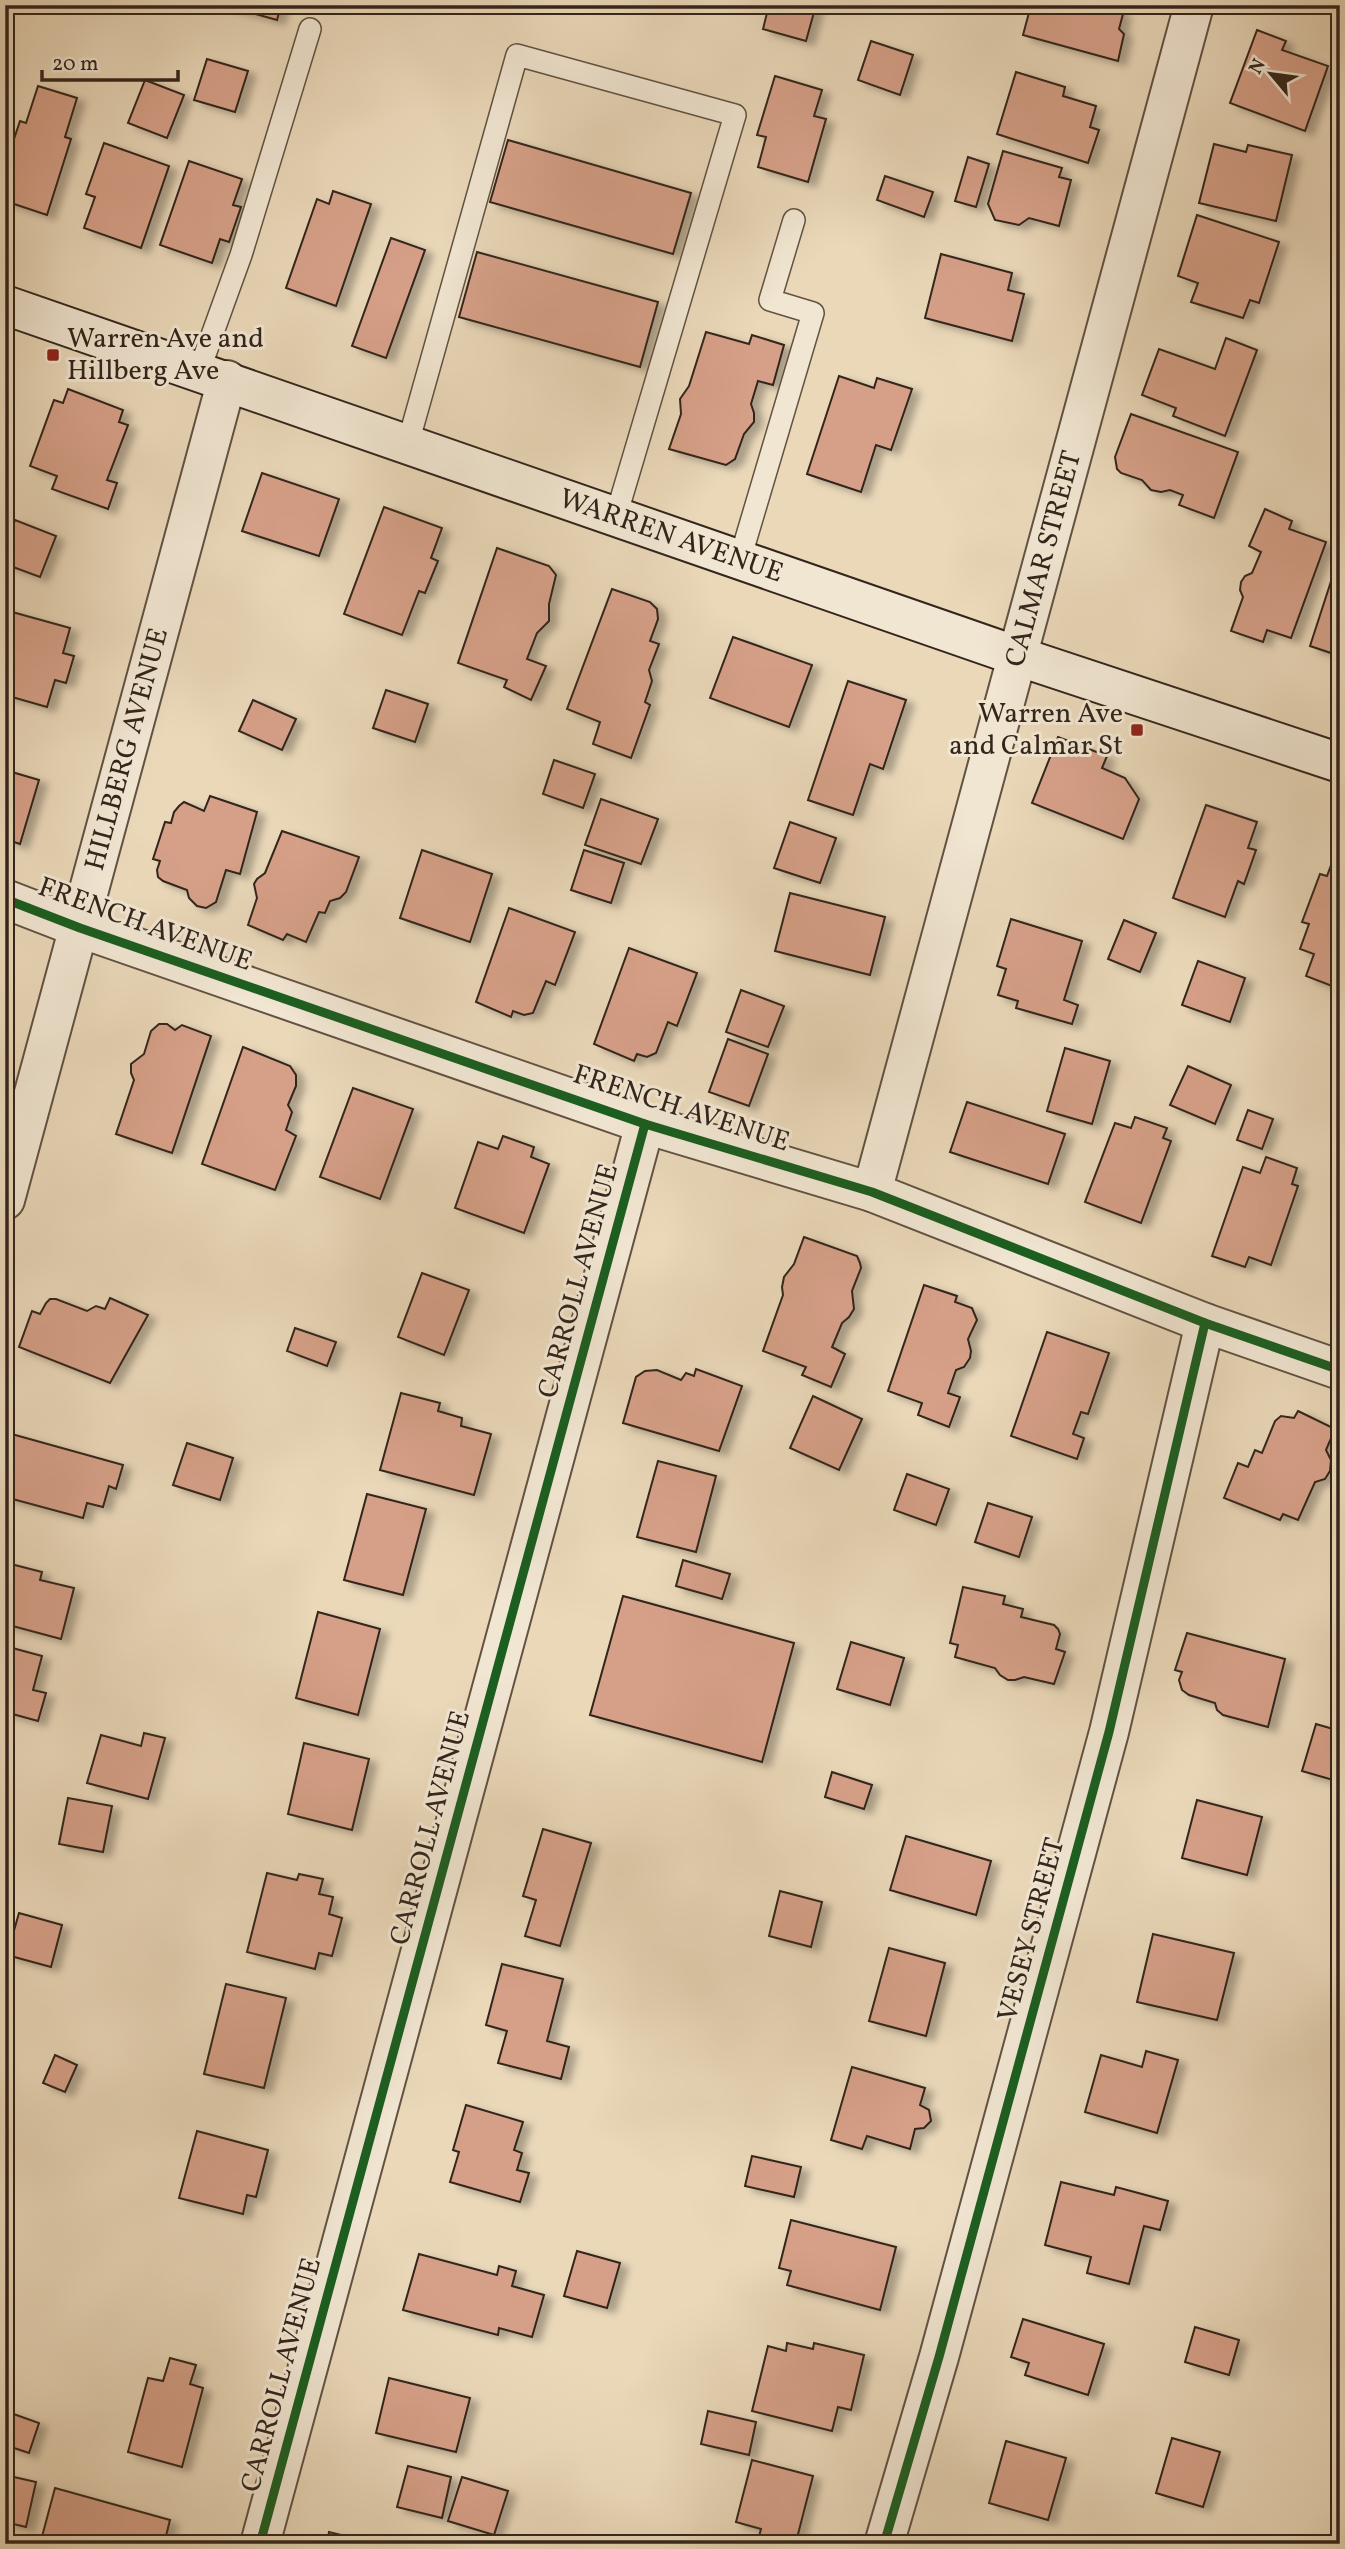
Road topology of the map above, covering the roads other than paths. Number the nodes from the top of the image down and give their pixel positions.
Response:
1 (1194, 5) edge
2 (310, 29) dead end
3 (794, 220) dead end
4 (5, 305) edge
5 (213, 375) junction
6 (408, 443) junction
7 (616, 516) junction
8 (740, 559) junction
9 (1017, 656) junction
10 (1340, 763) edge
11 (5, 899) edge
12 (80, 928) junction
13 (645, 1124) junction
14 (872, 1192) junction
15 (5, 1200) edge
16 (1205, 1322) junction
17 (1340, 1370) edge
18 (260, 2544) edge
19 (884, 2544) edge

1 - 9 street, CALMAR STREET
2 - 5 lane
3 - 8 lane
4 - 5 street, WARREN AVENUE
5 - 6 street, WARREN AVENUE
5 - 12 street, HILLBERG AVENUE
6 - 7 street, WARREN AVENUE
6 - 7 lane
7 - 8 street, WARREN AVENUE
8 - 9 street, WARREN AVENUE
9 - 10 street, WARREN AVENUE
9 - 14 street, CALMAR STREET
11 - 12 street, FRENCH AVENUE
12 - 13 street, FRENCH AVENUE
12 - 15 street, HILLBERG AVENUE
13 - 14 street, FRENCH AVENUE
13 - 18 street, CARROLL AVENUE
14 - 16 street, FRENCH AVENUE
16 - 17 street, FRENCH AVENUE
16 - 19 street, VESEY STREET

